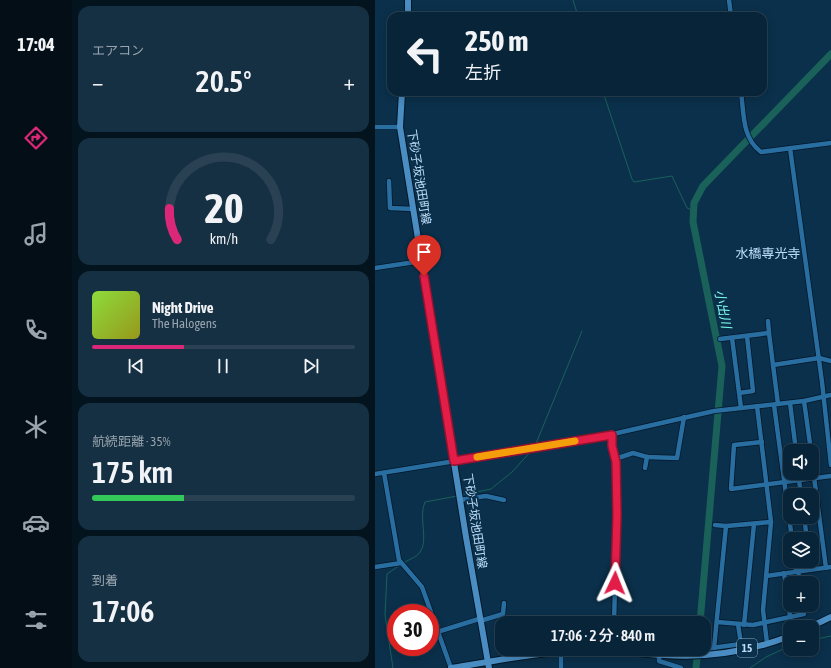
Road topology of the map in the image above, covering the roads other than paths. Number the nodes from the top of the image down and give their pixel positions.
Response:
1 (408, 0) edge
2 (729, 0) edge
3 (408, 12) edge
4 (730, 12) edge
5 (402, 96) edge
6 (741, 96) edge
7 (375, 127) edge
8 (400, 127) junction
9 (831, 143) edge
10 (790, 148) junction
11 (389, 182) dead end
12 (413, 209) junction
13 (422, 261) junction
14 (375, 268) edge
15 (768, 321) dead end
16 (769, 333) junction
17 (747, 336) junction
18 (732, 338) junction
19 (721, 339) dead end
20 (819, 358) junction
21 (831, 361) edge
22 (773, 364) junction
23 (739, 393) junction
24 (831, 395) edge
25 (822, 397) junction
26 (804, 401) junction
27 (790, 403) junction
28 (776, 404) junction
29 (757, 406) junction
30 (741, 408) junction
31 (684, 417) junction
32 (612, 435) junction
33 (762, 442) junction
34 (795, 444) edge
35 (810, 444) edge
36 (647, 456) junction
37 (615, 459) junction
38 (454, 461) junction
39 (831, 465) edge
40 (645, 468) dead end
41 (384, 473) junction
42 (375, 474) edge
43 (831, 476) edge
44 (819, 477) edge
45 (799, 480) joint
46 (814, 480) edge
47 (785, 483) junction
48 (767, 485) junction
49 (800, 488) edge
50 (460, 500) junction
51 (504, 500) dead end
52 (771, 522) junction
53 (754, 524) junction
54 (715, 526) dead end
55 (725, 526) junction
56 (791, 532) edge
57 (401, 563) junction
58 (375, 567) edge
59 (828, 567) edge
60 (796, 568) edge
61 (811, 569) joint
62 (797, 571) junction
63 (784, 573) junction
64 (766, 576) junction
65 (798, 576) edge
66 (504, 602) dead end
67 (428, 604) edge
68 (804, 612) edge
69 (614, 616) edge
70 (790, 616) junction
71 (831, 617) edge
72 (480, 620) junction
73 (717, 622) junction
74 (765, 622) junction
75 (819, 623) edge
76 (738, 624) junction
77 (744, 625) junction
78 (439, 631) edge
79 (439, 637) edge
80 (783, 638) edge
81 (767, 643) junction
82 (714, 648) junction
83 (711, 649) edge
84 (711, 652) edge
85 (539, 656) edge
86 (561, 656) edge
87 (659, 656) edge
88 (489, 665) edge
89 (451, 668) edge
90 (561, 668) edge
91 (681, 668) edge

1 - 3 main road
2 - 4 street
5 - 8 main road, 下砂子坂池田町線
6 - 10 street
7 - 8 street
8 - 12 main road, 下砂子坂池田町線
9 - 10 street
10 - 20 street
11 - 12 street
12 - 13 main road, 下砂子坂池田町線
13 - 14 street
13 - 38 main road, 下砂子坂池田町線
15 - 16 street
16 - 17 street
16 - 22 street
17 - 18 street
17 - 23 street
18 - 19 street
18 - 23 street
20 - 21 street
20 - 22 street
20 - 25 street
22 - 28 street
23 - 30 street
24 - 25 street
25 - 26 street
25 - 39 street
26 - 27 street
26 - 35 street
27 - 28 street
27 - 34 street
28 - 29 street
28 - 47 street
29 - 30 street
29 - 33 street
30 - 31 street
31 - 32 street
31 - 36 street
32 - 37 street
32 - 38 street
33 - 48 street
33 - 48 street
36 - 37 street
36 - 40 street
37 - 69 street
38 - 41 street
38 - 50 main road, 下砂子坂池田町線
41 - 42 street
41 - 57 street
43 - 44 street
45 - 47 street
45 - 49 street
46 - 59 street
47 - 48 street
47 - 56 street
48 - 52 street
50 - 51 street
50 - 72 main road, 下砂子坂池田町線
52 - 53 street
52 - 64 street
53 - 55 street
53 - 77 street
54 - 55 street
55 - 73 street
57 - 58 street
57 - 67 street
59 - 61 street
60 - 62 street
61 - 62 street
62 - 63 street
62 - 65 street
63 - 64 street
63 - 70 street
64 - 74 street
66 - 72 street
68 - 70 street
70 - 74 street
71 - 75 main road
72 - 78 street
72 - 88 main road, 下砂子坂池田町線
73 - 76 street
73 - 82 street
74 - 77 street
74 - 81 street
76 - 77 street
76 - 82 street
79 - 89 street
80 - 81 main road, 15
81 - 84 main road, 15
82 - 83 street
85 - 88 main road, 15
86 - 90 street
87 - 91 street
88 - 89 main road, 15

